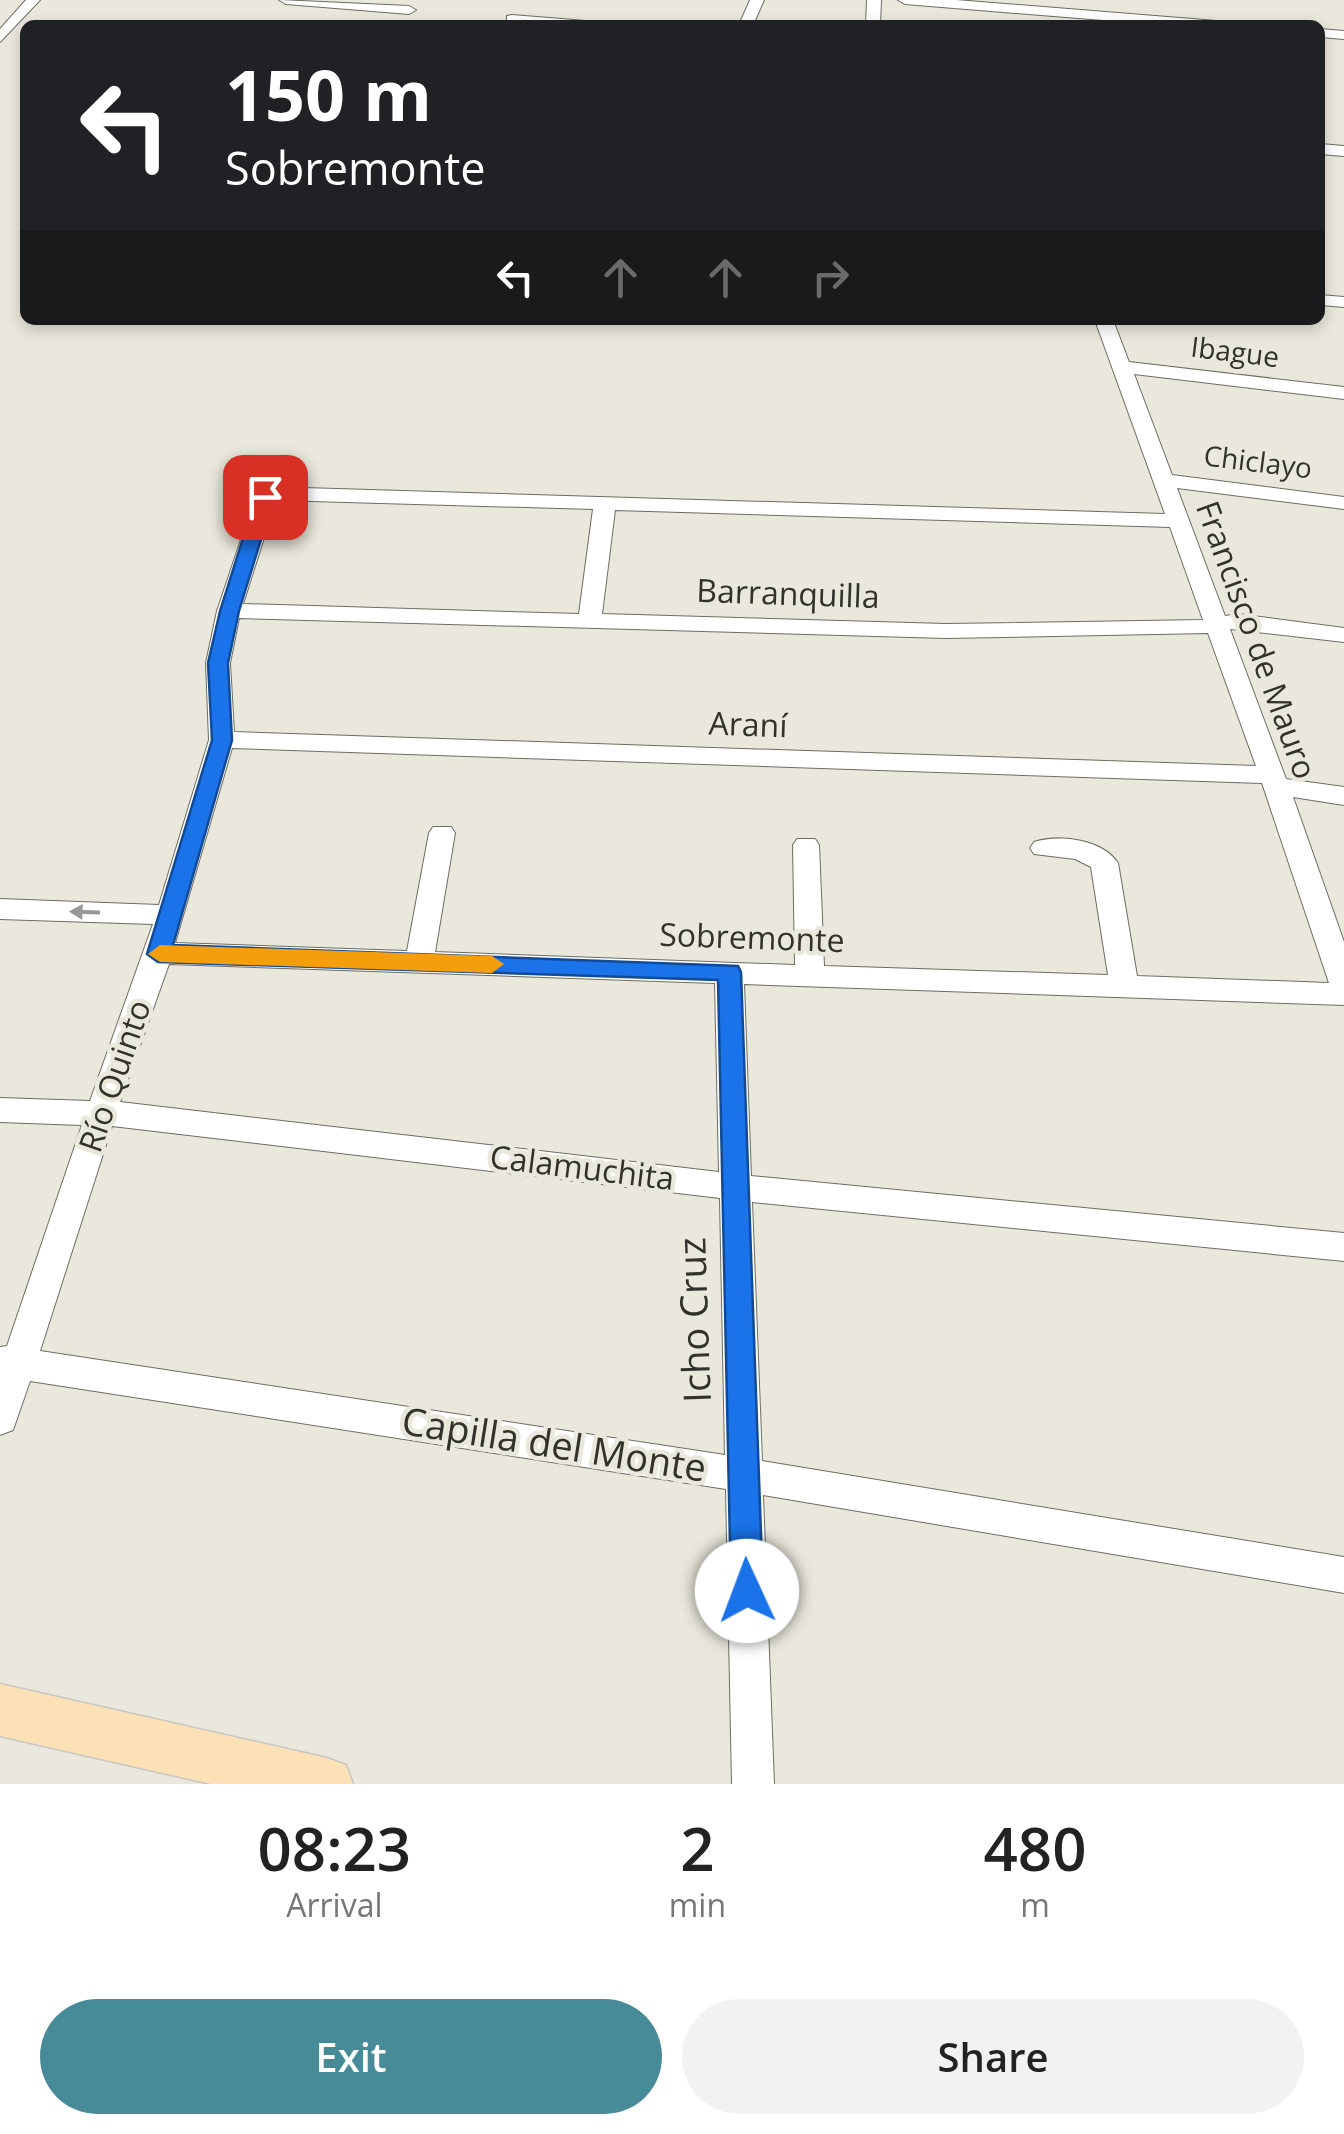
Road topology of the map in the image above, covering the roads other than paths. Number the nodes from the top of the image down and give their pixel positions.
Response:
1 (33, 0) edge
2 (286, 0) edge
3 (905, 0) edge
4 (1003, 4) edge
5 (412, 5) edge
6 (43, 12) dead end
7 (36, 20) edge
8 (1137, 20) edge
9 (0, 38) edge
10 (20, 40) edge
11 (7, 54) dead end
12 (1106, 325) edge
13 (1120, 367) junction
14 (1344, 393) edge
15 (1164, 480) junction
16 (605, 502) junction
17 (1344, 503) edge
18 (1178, 522) junction
19 (230, 611) junction
20 (590, 620) junction
21 (1216, 624) junction
22 (1344, 635) edge
23 (222, 740) junction
24 (1274, 780) junction
25 (1344, 796) edge
26 (442, 833) dead end
27 (806, 845) dead end
28 (1043, 848) dead end
29 (0, 909) edge
30 (170, 915) junction
31 (158, 954) junction
32 (419, 962) junction
33 (729, 972) junction
34 (810, 974) junction
35 (1344, 983) edge
36 (1124, 985) junction
37 (1344, 994) edge
38 (0, 1110) edge
39 (100, 1113) junction
40 (733, 1186) junction
41 (1344, 1247) edge
42 (10, 1361) edge
43 (0, 1419) edge
44 (744, 1475) junction
45 (1344, 1575) edge
46 (0, 1710) edge
47 (326, 1784) edge
48 (752, 1784) edge

1 - 9 street
2 - 5 street
3 - 4 street
4 - 8 street
6 - 7 street
10 - 11 street
12 - 13 street, Francisco de Mauro
13 - 14 street, Ibague
13 - 15 street, Francisco de Mauro
15 - 17 street, Chiclayo
15 - 18 street, Francisco de Mauro
16 - 18 street
16 - 19 street, Río Quinto
16 - 20 street
18 - 21 street, Francisco de Mauro
19 - 20 street, Barranquilla
19 - 23 street, Río Quinto
20 - 21 street, Barranquilla
21 - 22 street, Barranquilla
21 - 24 street, Francisco de Mauro
23 - 24 street, Araní
23 - 30 street, Río Quinto
24 - 25 street, Araní
24 - 35 street, Francisco de Mauro
26 - 32 street
27 - 34 street
28 - 36 street
30 -> 29 street
30 - 31 street, Río Quinto
31 - 32 street, Sobremonte
31 - 39 street, Río Quinto
32 - 33 street, Sobremonte
33 - 34 street, Sobremonte
33 - 40 street, Icho Cruz
34 - 36 street, Sobremonte
36 - 37 street, Sobremonte
38 - 39 street, Calamuchita
39 - 40 street, Calamuchita
39 - 42 street, Río Quinto
40 - 41 street, Calamuchita
40 - 44 street, Icho Cruz
42 - 43 street, Río Quinto
42 - 44 street, Capilla del Monte
44 - 45 street, Capilla del Monte
44 - 48 street, Icho Cruz
46 - 47 main road

